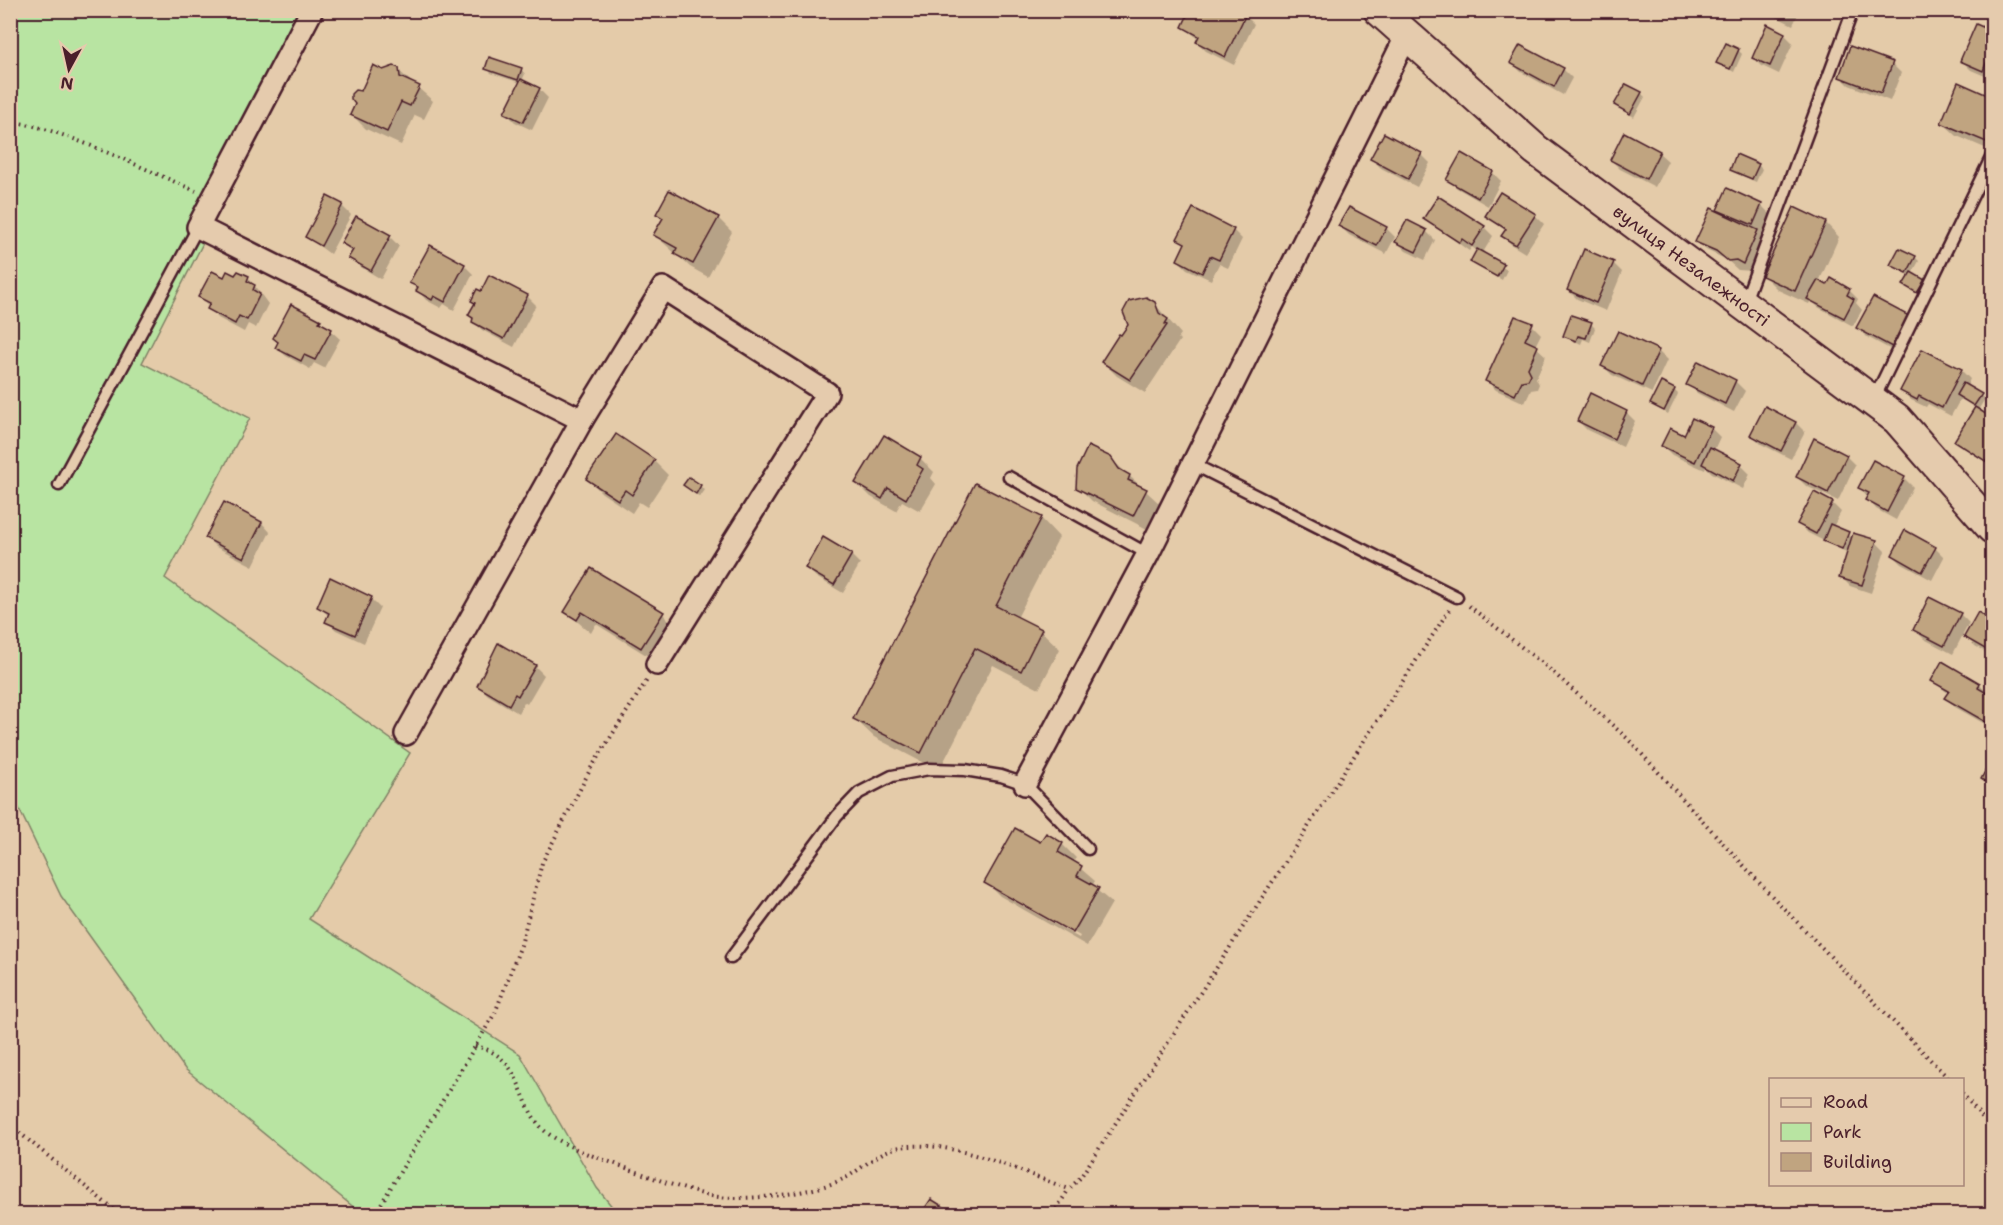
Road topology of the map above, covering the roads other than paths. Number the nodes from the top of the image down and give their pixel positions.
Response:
1 (312, 10) edge
2 (1853, 10) edge
3 (1395, 20) edge
4 (1992, 156) edge
5 (198, 227) junction
6 (1743, 304) junction
7 (1873, 401) junction
8 (582, 420) junction
9 (1193, 464) junction
10 (1009, 477) dead end
11 (59, 485) dead end
12 (1992, 528) edge
13 (1148, 554) junction
14 (1457, 597) road end
15 (657, 664) road end
16 (406, 734) dead end
17 (1025, 784) junction
18 (1088, 849) dead end
19 (730, 958) dead end

1 - 5 street
2 - 6 lane
3 - 6 street, вулиця Незалежності
3 - 9 street
4 - 7 lane
5 - 8 street
5 - 11 lane
6 - 7 street, вулиця Незалежності
7 - 12 street, вулиця Незалежності
8 - 15 street
8 - 16 street
9 - 13 street
9 - 14 lane
10 - 13 lane
13 - 17 street
17 - 18 lane
17 - 19 lane

